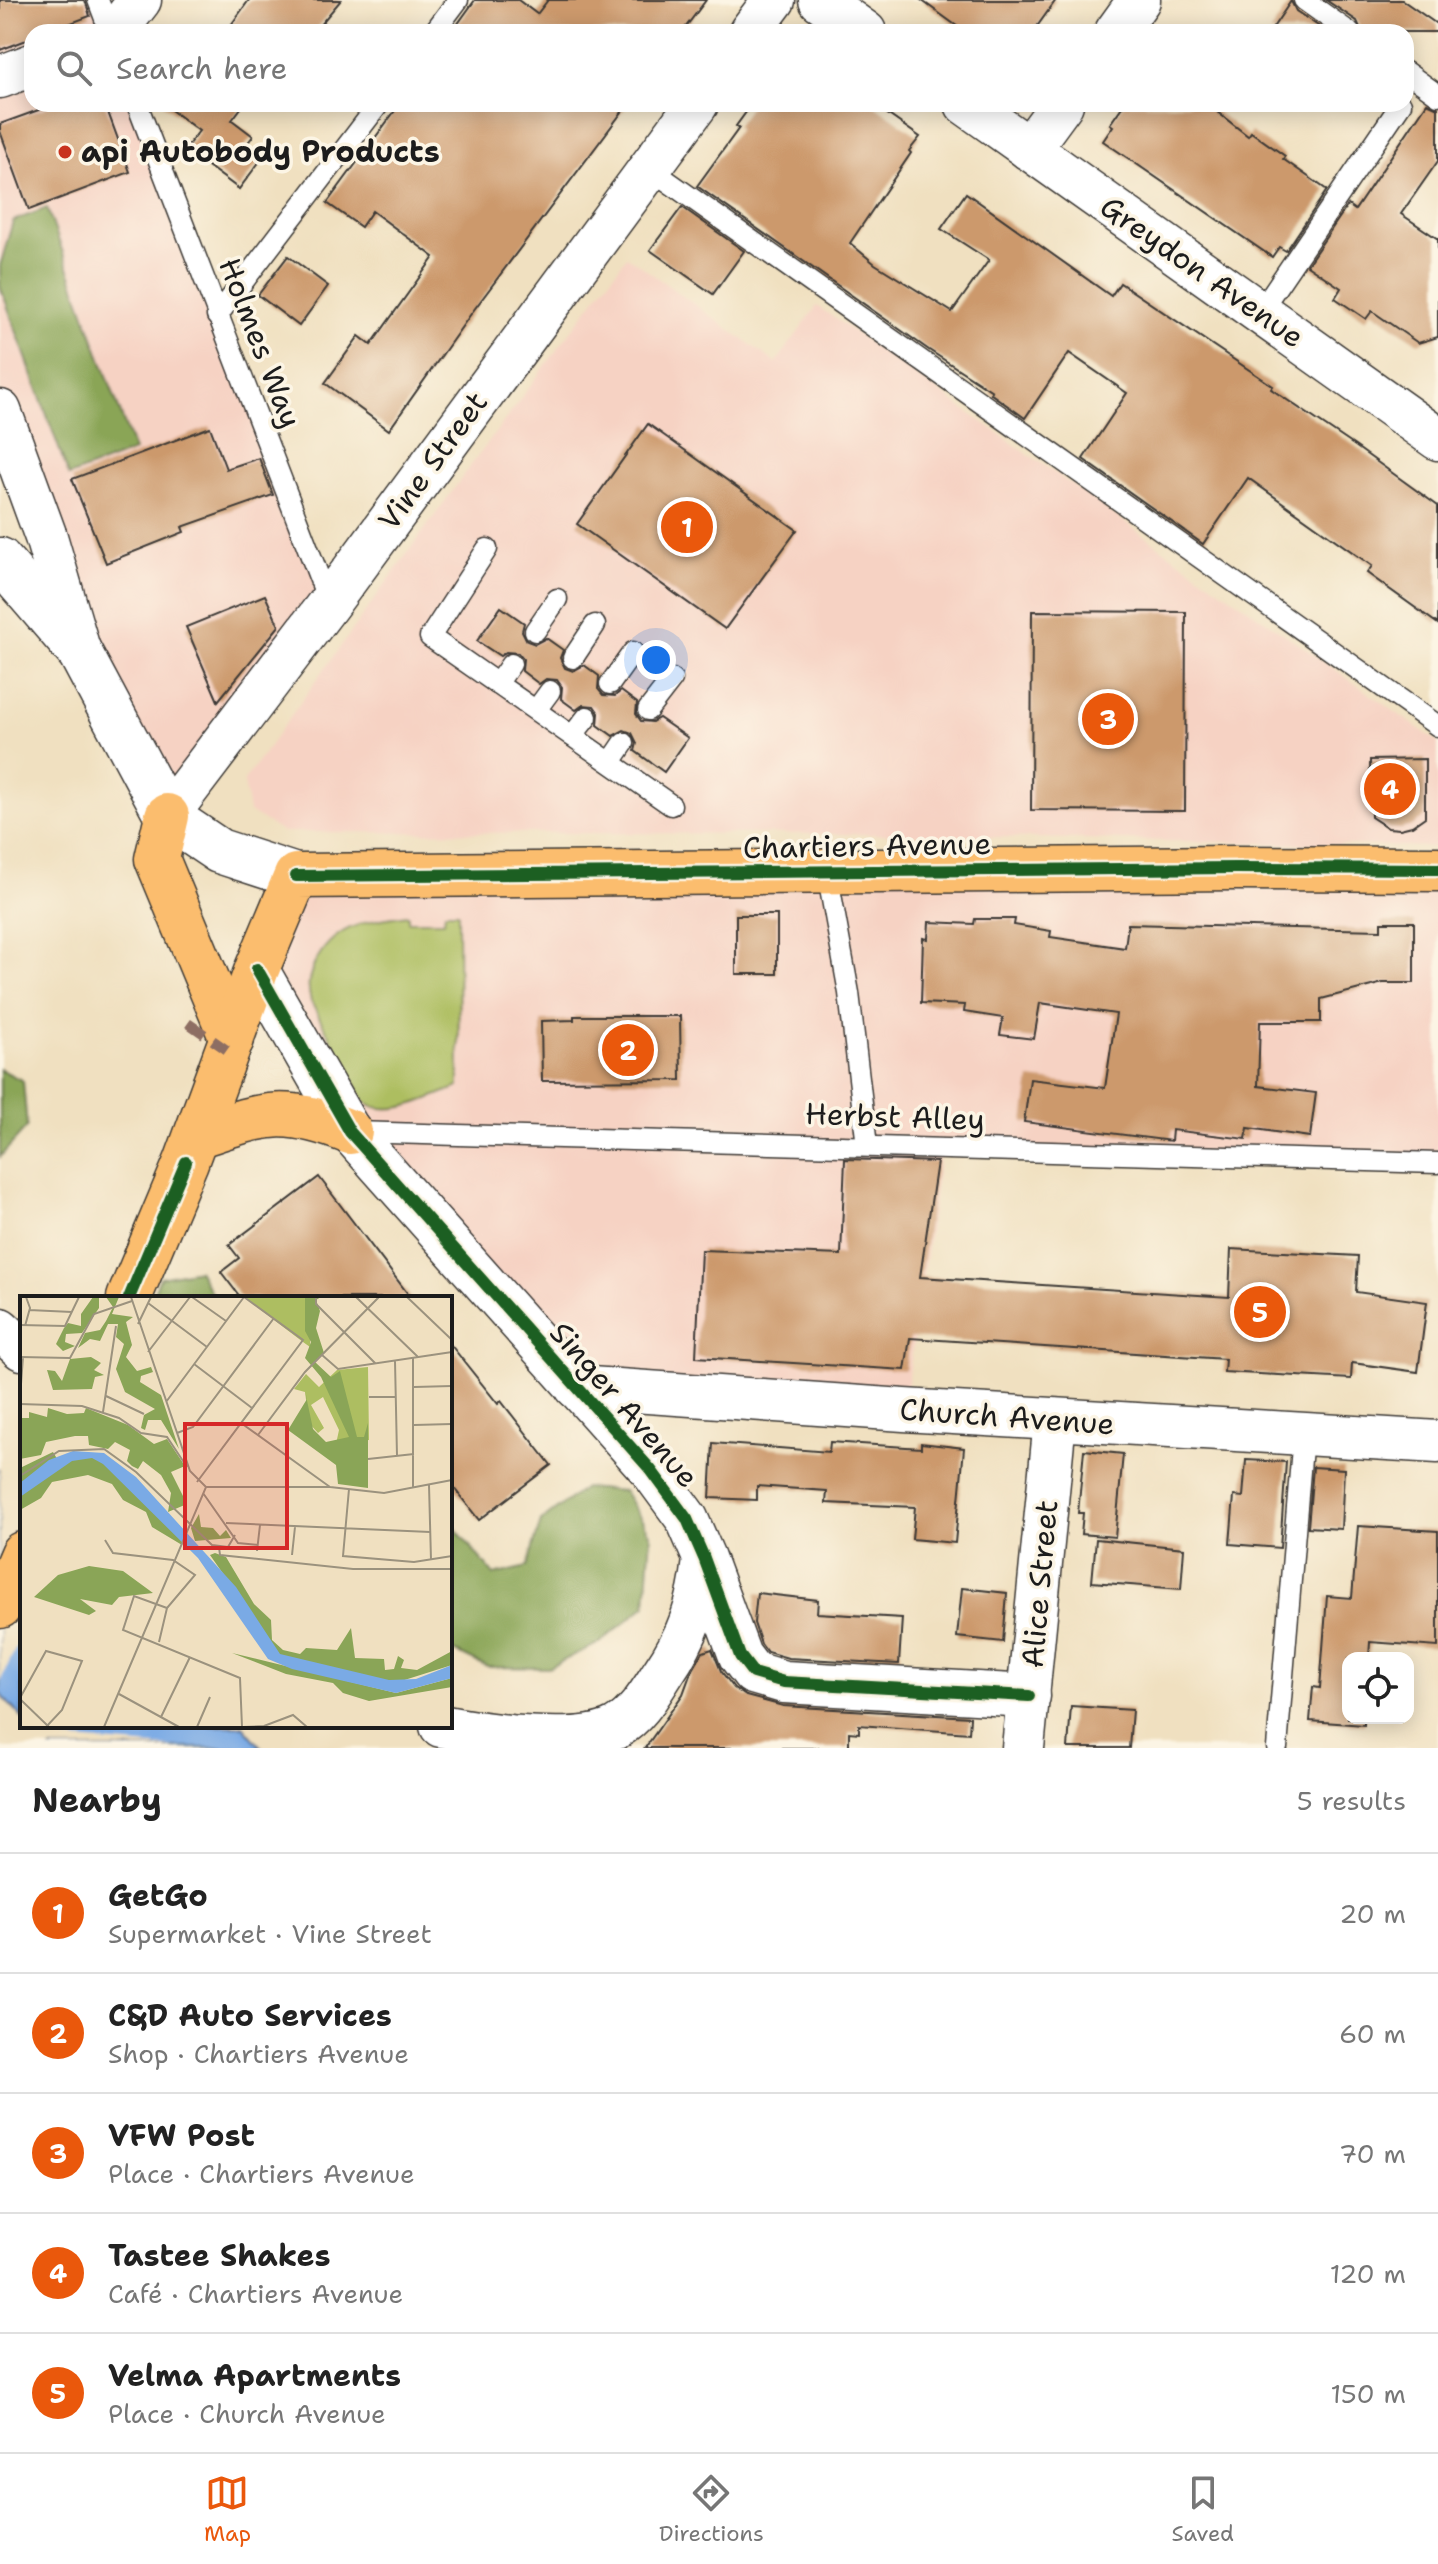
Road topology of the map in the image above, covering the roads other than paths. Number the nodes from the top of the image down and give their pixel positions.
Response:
1 (98, 0) edge
2 (140, 0) edge
3 (458, 0) edge
4 (774, 0) edge
5 (820, 0) edge
6 (1139, 0) edge
7 (1304, 0) edge
8 (108, 24) edge
9 (119, 24) edge
10 (440, 24) edge
11 (756, 24) edge
12 (854, 24) edge
13 (1122, 24) edge
14 (1338, 24) edge
15 (24, 68) edge
16 (0, 77) edge
17 (1414, 85) edge
18 (1438, 95) edge
19 (140, 112) edge
20 (373, 112) edge
21 (691, 112) edge
22 (977, 112) edge
23 (1056, 112) edge
24 (1396, 112) edge
25 (1029, 149) junction
26 (649, 168) junction
27 (1259, 313) junction
28 (217, 316) junction
29 (0, 411) edge
30 (1438, 439) edge
31 (487, 549) dead end
32 (0, 560) edge
33 (557, 599) dead end
34 (329, 603) junction
35 (595, 625) dead end
36 (535, 631) dead end
37 (633, 652) dead end
38 (80, 653) junction
39 (573, 658) dead end
40 (511, 664) dead end
41 (672, 679) dead end
42 (497, 684) junction
43 (610, 684) dead end
44 (550, 691) dead end
45 (536, 710) junction
46 (648, 710) dead end
47 (587, 717) dead end
48 (1438, 726) edge
49 (572, 736) junction
50 (624, 743) dead end
51 (611, 762) junction
52 (671, 805) dead end
53 (167, 816) junction
54 (1438, 869) edge
55 (827, 872) junction
56 (296, 876) junction
57 (257, 969) junction
58 (232, 1039) junction
59 (350, 1132) junction
60 (867, 1146) junction
61 (191, 1149) junction
62 (1438, 1163) edge
63 (130, 1296) edge
64 (0, 1329) edge
65 (20, 1347) edge
66 (576, 1387) junction
67 (1055, 1420) junction
68 (1303, 1435) junction
69 (1438, 1442) edge
70 (704, 1558) junction
71 (20, 1559) edge
72 (0, 1606) edge
73 (1029, 1696) junction
74 (446, 1728) edge
75 (481, 1741) edge
76 (1023, 1748) edge
77 (1277, 1748) edge

1 - 8 lane
2 - 9 street
3 - 10 lane
4 - 11 street
5 - 12 street
6 - 13 street
7 - 14 lane
15 - 16 street
17 - 18 lane
19 - 28 lane, Holmes Way
20 - 28 lane
21 - 26 street, Vine Street
22 - 25 street, Greydon Avenue
23 - 25 street
24 - 27 lane
25 - 27 street, Greydon Avenue
26 - 34 street, Vine Street
26 - 48 lane
27 - 30 street, Greydon Avenue
28 - 34 lane, Holmes Way
29 - 38 street
31 - 42 lane
32 - 38 street
33 - 36 lane
34 - 53 street, Vine Street
35 - 39 lane
37 - 43 lane
38 - 53 street
40 - 42 lane
41 - 46 lane
42 - 45 lane
44 - 45 lane
45 - 49 lane
47 - 49 lane
49 - 51 lane
50 - 51 lane
51 - 52 lane
53 - 56 street
53 - 58 main road
54 - 55 main road, Chartiers Avenue
55 - 56 main road, Chartiers Avenue
55 - 60 lane
56 - 57 main road
57 - 58 main road
57 - 59 street, Singer Avenue
58 - 61 main road
59 - 60 lane, Herbst Alley
59 - 61 main road
59 - 66 street, Singer Avenue
60 - 62 lane, Herbst Alley
61 - 63 main road
64 - 65 street
66 - 67 street, Church Avenue
66 - 70 street, Singer Avenue
67 - 68 street, Church Avenue
67 - 73 street, Alice Street
68 - 69 street, Church Avenue
68 - 77 lane
70 - 73 street, Singer Avenue
70 - 75 street
71 - 72 main road
73 - 76 street, Alice Street
74 - 75 street

